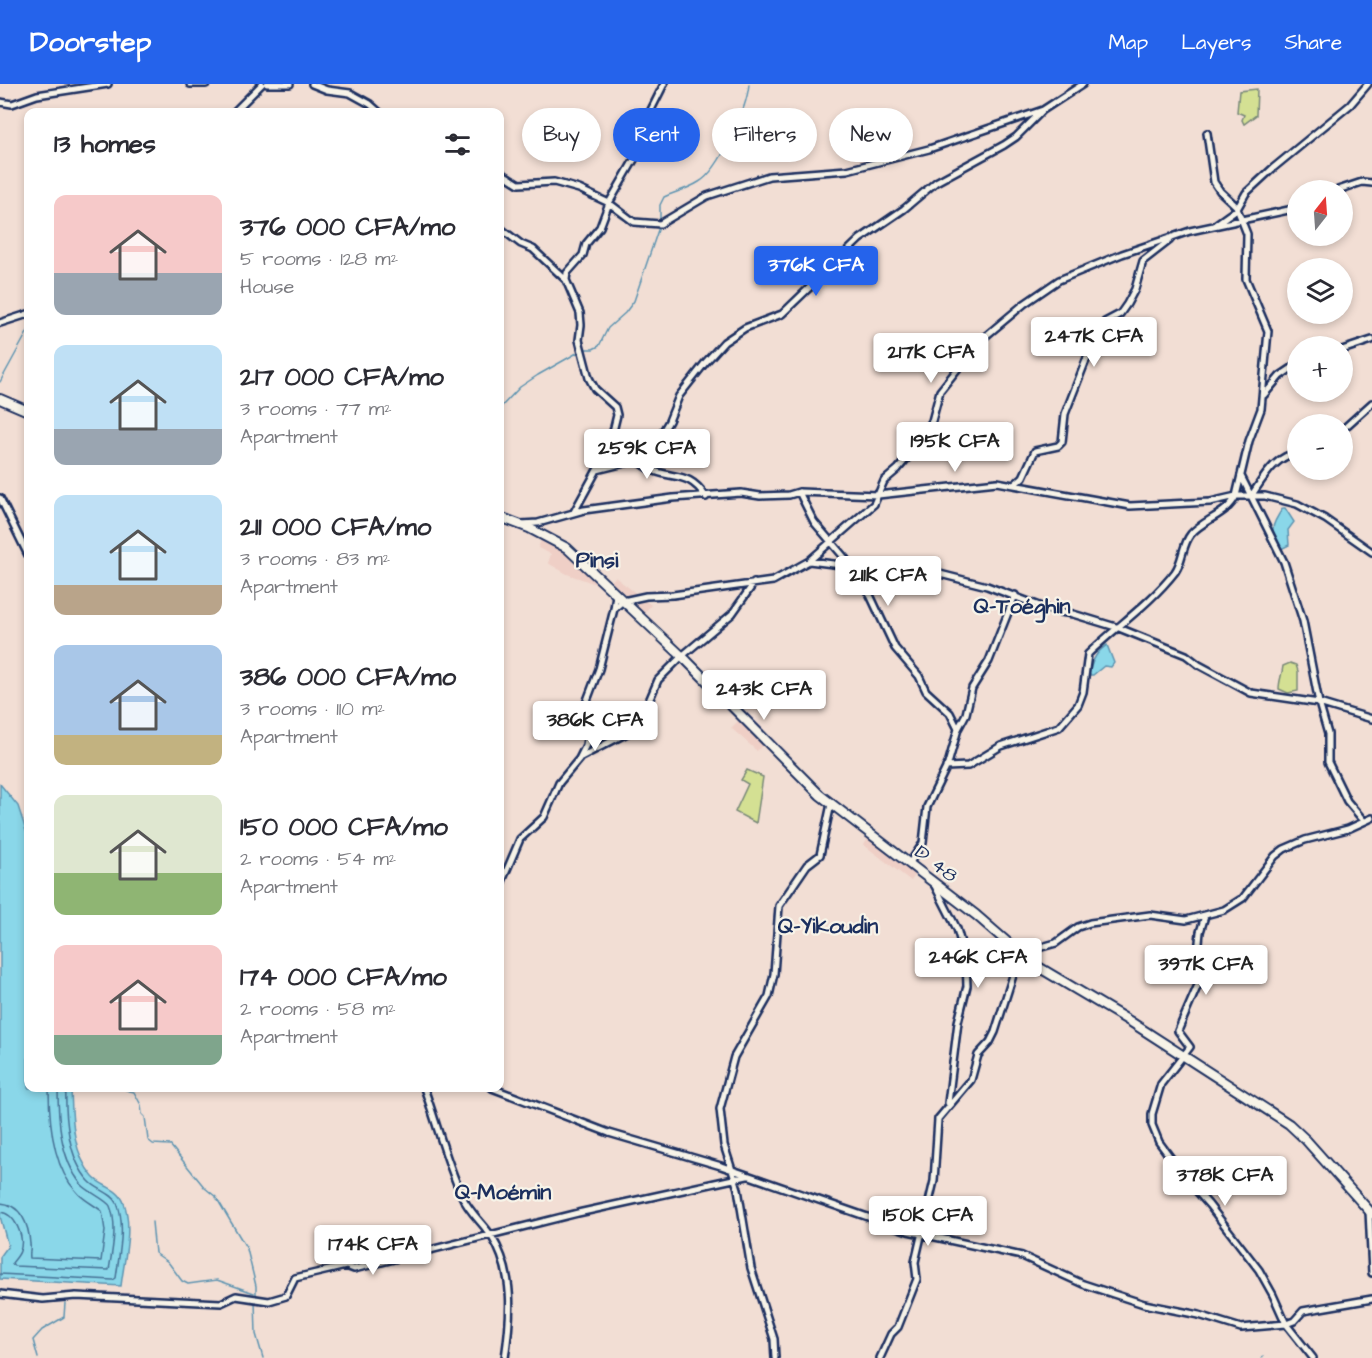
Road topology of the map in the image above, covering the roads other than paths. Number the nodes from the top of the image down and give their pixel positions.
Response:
1 (108, 84) edge
2 (190, 84) edge
3 (206, 84) edge
4 (262, 84) edge
5 (267, 84) edge
6 (290, 84) edge
7 (312, 84) edge
8 (664, 84) edge
9 (1068, 84) edge
10 (1083, 84) edge
11 (1368, 84) edge
12 (1073, 91) junction
13 (0, 102) edge
14 (238, 108) edge
15 (374, 108) edge
16 (1043, 110) junction
17 (1208, 133) dead end
18 (504, 175) edge
19 (1372, 183) edge
20 (1353, 185) edge
21 (609, 203) junction
22 (1237, 208) junction
23 (1287, 210) edge
24 (1242, 220) junction
25 (1215, 225) junction
26 (504, 231) edge
27 (1175, 236) junction
28 (566, 280) junction
29 (24, 315) edge
30 (0, 323) edge
31 (1372, 340) edge
32 (1353, 346) edge
33 (1287, 371) edge
34 (1263, 396) junction
35 (0, 399) edge
36 (1372, 403) edge
37 (24, 409) edge
38 (1353, 420) edge
39 (614, 434) junction
40 (1287, 455) edge
41 (635, 459) junction
42 (597, 470) junction
43 (1241, 476) junction
44 (1015, 484) junction
45 (799, 492) junction
46 (878, 495) junction
47 (1236, 496) junction
48 (1251, 496) junction
49 (706, 497) junction
50 (0, 498) edge
51 (573, 513) junction
52 (504, 519) edge
53 (518, 524) junction
54 (829, 542) junction
55 (24, 547) edge
56 (1372, 552) edge
57 (809, 561) junction
58 (854, 566) junction
59 (754, 583) junction
60 (616, 594) junction
61 (1015, 595) junction
62 (623, 601) junction
63 (614, 609) junction
64 (1119, 627) junction
65 (682, 656) junction
66 (1319, 703) junction
67 (1372, 719) edge
68 (958, 729) junction
69 (579, 759) junction
70 (946, 767) junction
71 (831, 804) junction
72 (1372, 818) edge
73 (1364, 821) junction
74 (909, 864) junction
75 (504, 877) edge
76 (934, 883) junction
77 (1205, 916) junction
78 (1024, 957) junction
79 (1182, 1054) junction
80 (424, 1092) edge
81 (504, 1092) edge
82 (948, 1105) junction
83 (731, 1170) junction
84 (750, 1176) junction
85 (734, 1179) junction
86 (1370, 1213) edge
87 (921, 1234) junction
88 (491, 1236) junction
89 (1372, 1273) edge
90 (0, 1294) edge
91 (1372, 1299) edge
92 (1286, 1324) junction
93 (505, 1358) edge
94 (775, 1358) edge
95 (880, 1358) edge
96 (1313, 1358) edge

1 - 13 street
2 - 3 street
4 - 14 street
5 - 6 street
7 - 15 street
8 - 21 street
9 - 12 street
10 - 12 street
11 - 22 street
12 - 16 street
16 - 21 street
16 - 41 street
17 - 22 street
18 - 21 street
19 - 20 street
21 - 28 street
22 - 24 street
22 - 25 street
23 - 24 street
24 - 25 street
24 - 34 street
25 - 27 street
26 - 28 street
27 - 44 street
27 - 46 street
28 - 39 street
29 - 30 street
31 - 32 street
33 - 34 street
34 - 43 street
35 - 37 street
36 - 38 street
39 - 41 street
39 - 42 street
40 - 48 street
41 - 42 street
41 - 49 street
42 - 51 street
43 - 47 street
43 - 48 street
44 - 46 street
44 - 47 street
45 - 46 street
45 - 49 street
45 - 54 street
46 - 54 street
47 - 48 street
47 - 64 street
48 - 56 street
48 - 66 street
49 - 51 street
50 - 55 street
51 - 53 street
52 - 53 street, D 48
53 - 60 street, D 48
54 - 57 street
54 - 58 street
57 - 58 street
57 - 59 street
58 - 61 street
58 - 68 street
59 - 62 street
59 - 65 street
60 - 62 street, D 48
60 - 63 street
61 - 64 street
61 - 68 street
62 - 63 street
62 - 65 street, D 48
63 - 69 street
64 - 66 street
64 - 70 street
65 - 69 street
65 - 71 street, D 48
66 - 67 street
66 - 73 street
68 - 70 street
69 - 75 street
70 - 74 street
71 - 74 street, D 48
71 - 83 street
72 - 73 street
73 - 77 street
74 - 76 street, D 48
76 - 78 street, D 48
76 - 82 street
77 - 78 street
77 - 79 street
78 - 79 street, D 48
78 - 82 street
79 - 86 street, D 48
79 - 92 street
80 - 88 street
81 - 83 street
82 - 87 street
83 - 84 street
83 - 85 street
84 - 85 street
84 - 87 street
85 - 88 street
85 - 94 street
86 - 89 street
87 - 92 street
87 - 95 street
88 - 90 street
88 - 93 street
91 - 92 street
92 - 96 street

